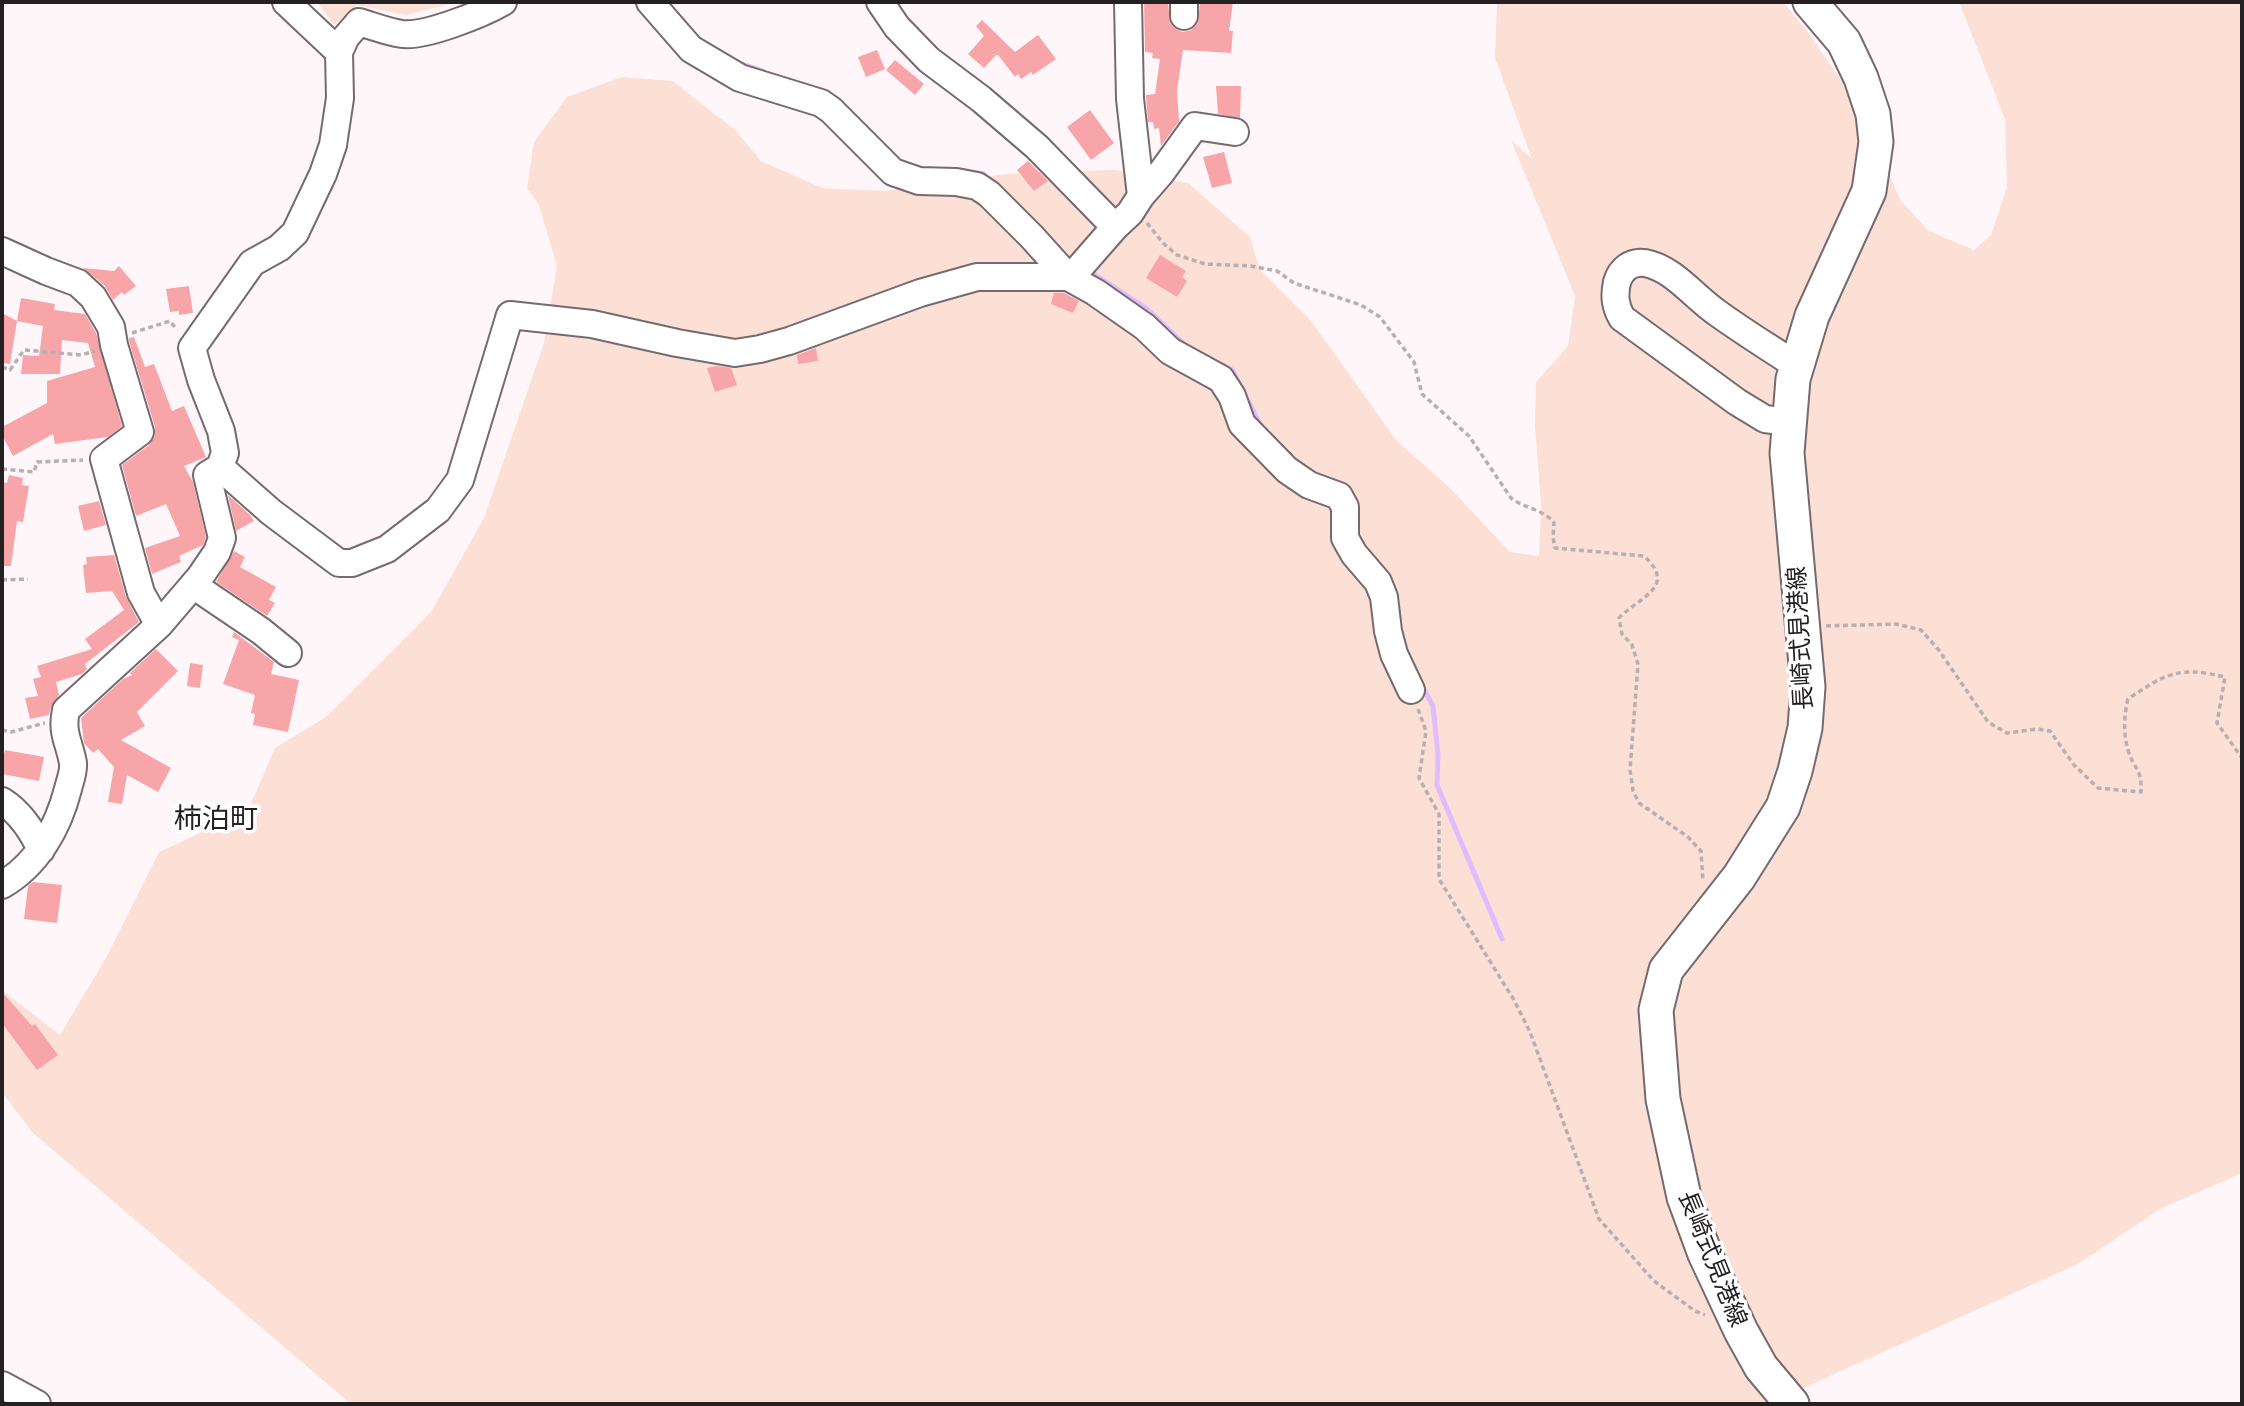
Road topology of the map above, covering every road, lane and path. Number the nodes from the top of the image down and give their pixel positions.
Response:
1 (286, 2) edge
2 (503, 2) edge
3 (650, 2) edge
4 (880, 2) edge
5 (1128, 2) edge
6 (1812, 3) edge
7 (339, 52) junction
8 (1235, 132) dead end
9 (1138, 201) junction
10 (1115, 227) junction
11 (2, 251) edge
12 (1075, 271) junction
13 (113, 342) junction
14 (192, 348) junction
15 (1797, 366) junction
16 (2, 367) edge
17 (1789, 422) junction
18 (104, 459) junction
19 (220, 467) junction
20 (2, 469) edge
21 (28, 579) dead end
22 (2, 580) edge
23 (194, 585) junction
24 (159, 625) junction
25 (1803, 626) junction
26 (288, 653) dead end
27 (1412, 690) joint
28 (64, 718) junction
29 (2, 730) edge
30 (2242, 758) edge
31 (2, 801) edge
32 (41, 850) junction
33 (4, 882) edge
34 (1701, 925) junction
35 (1707, 1315) dead end
36 (2, 1384) edge
37 (37, 1404) edge
38 (1792, 1404) edge

1 - 7 street
2 - 7 street
3 - 12 street
4 - 10 street
5 - 9 street
6 - 15 main road, 長崎式見港線
7 - 14 street
8 - 9 street
9 - 10 street
9 - 34 path
10 - 12 street
11 - 13 street
12 - 19 street
12 - 27 street
13 - 14 path
13 - 16 path
13 - 18 street
14 - 19 street
15 - 17 main road, 長崎式見港線
15 - 17 street
17 - 25 main road, 長崎式見港線
18 - 20 path
18 - 24 street
19 - 23 street
21 - 22 path
23 - 24 street
23 - 26 street
24 - 28 street
25 - 30 path
25 - 34 main road, 長崎式見港線
27 - 35 path
28 - 29 path
28 - 32 street
31 - 32 street
32 - 33 street
34 - 38 main road, 長崎式見港線
36 - 37 street

